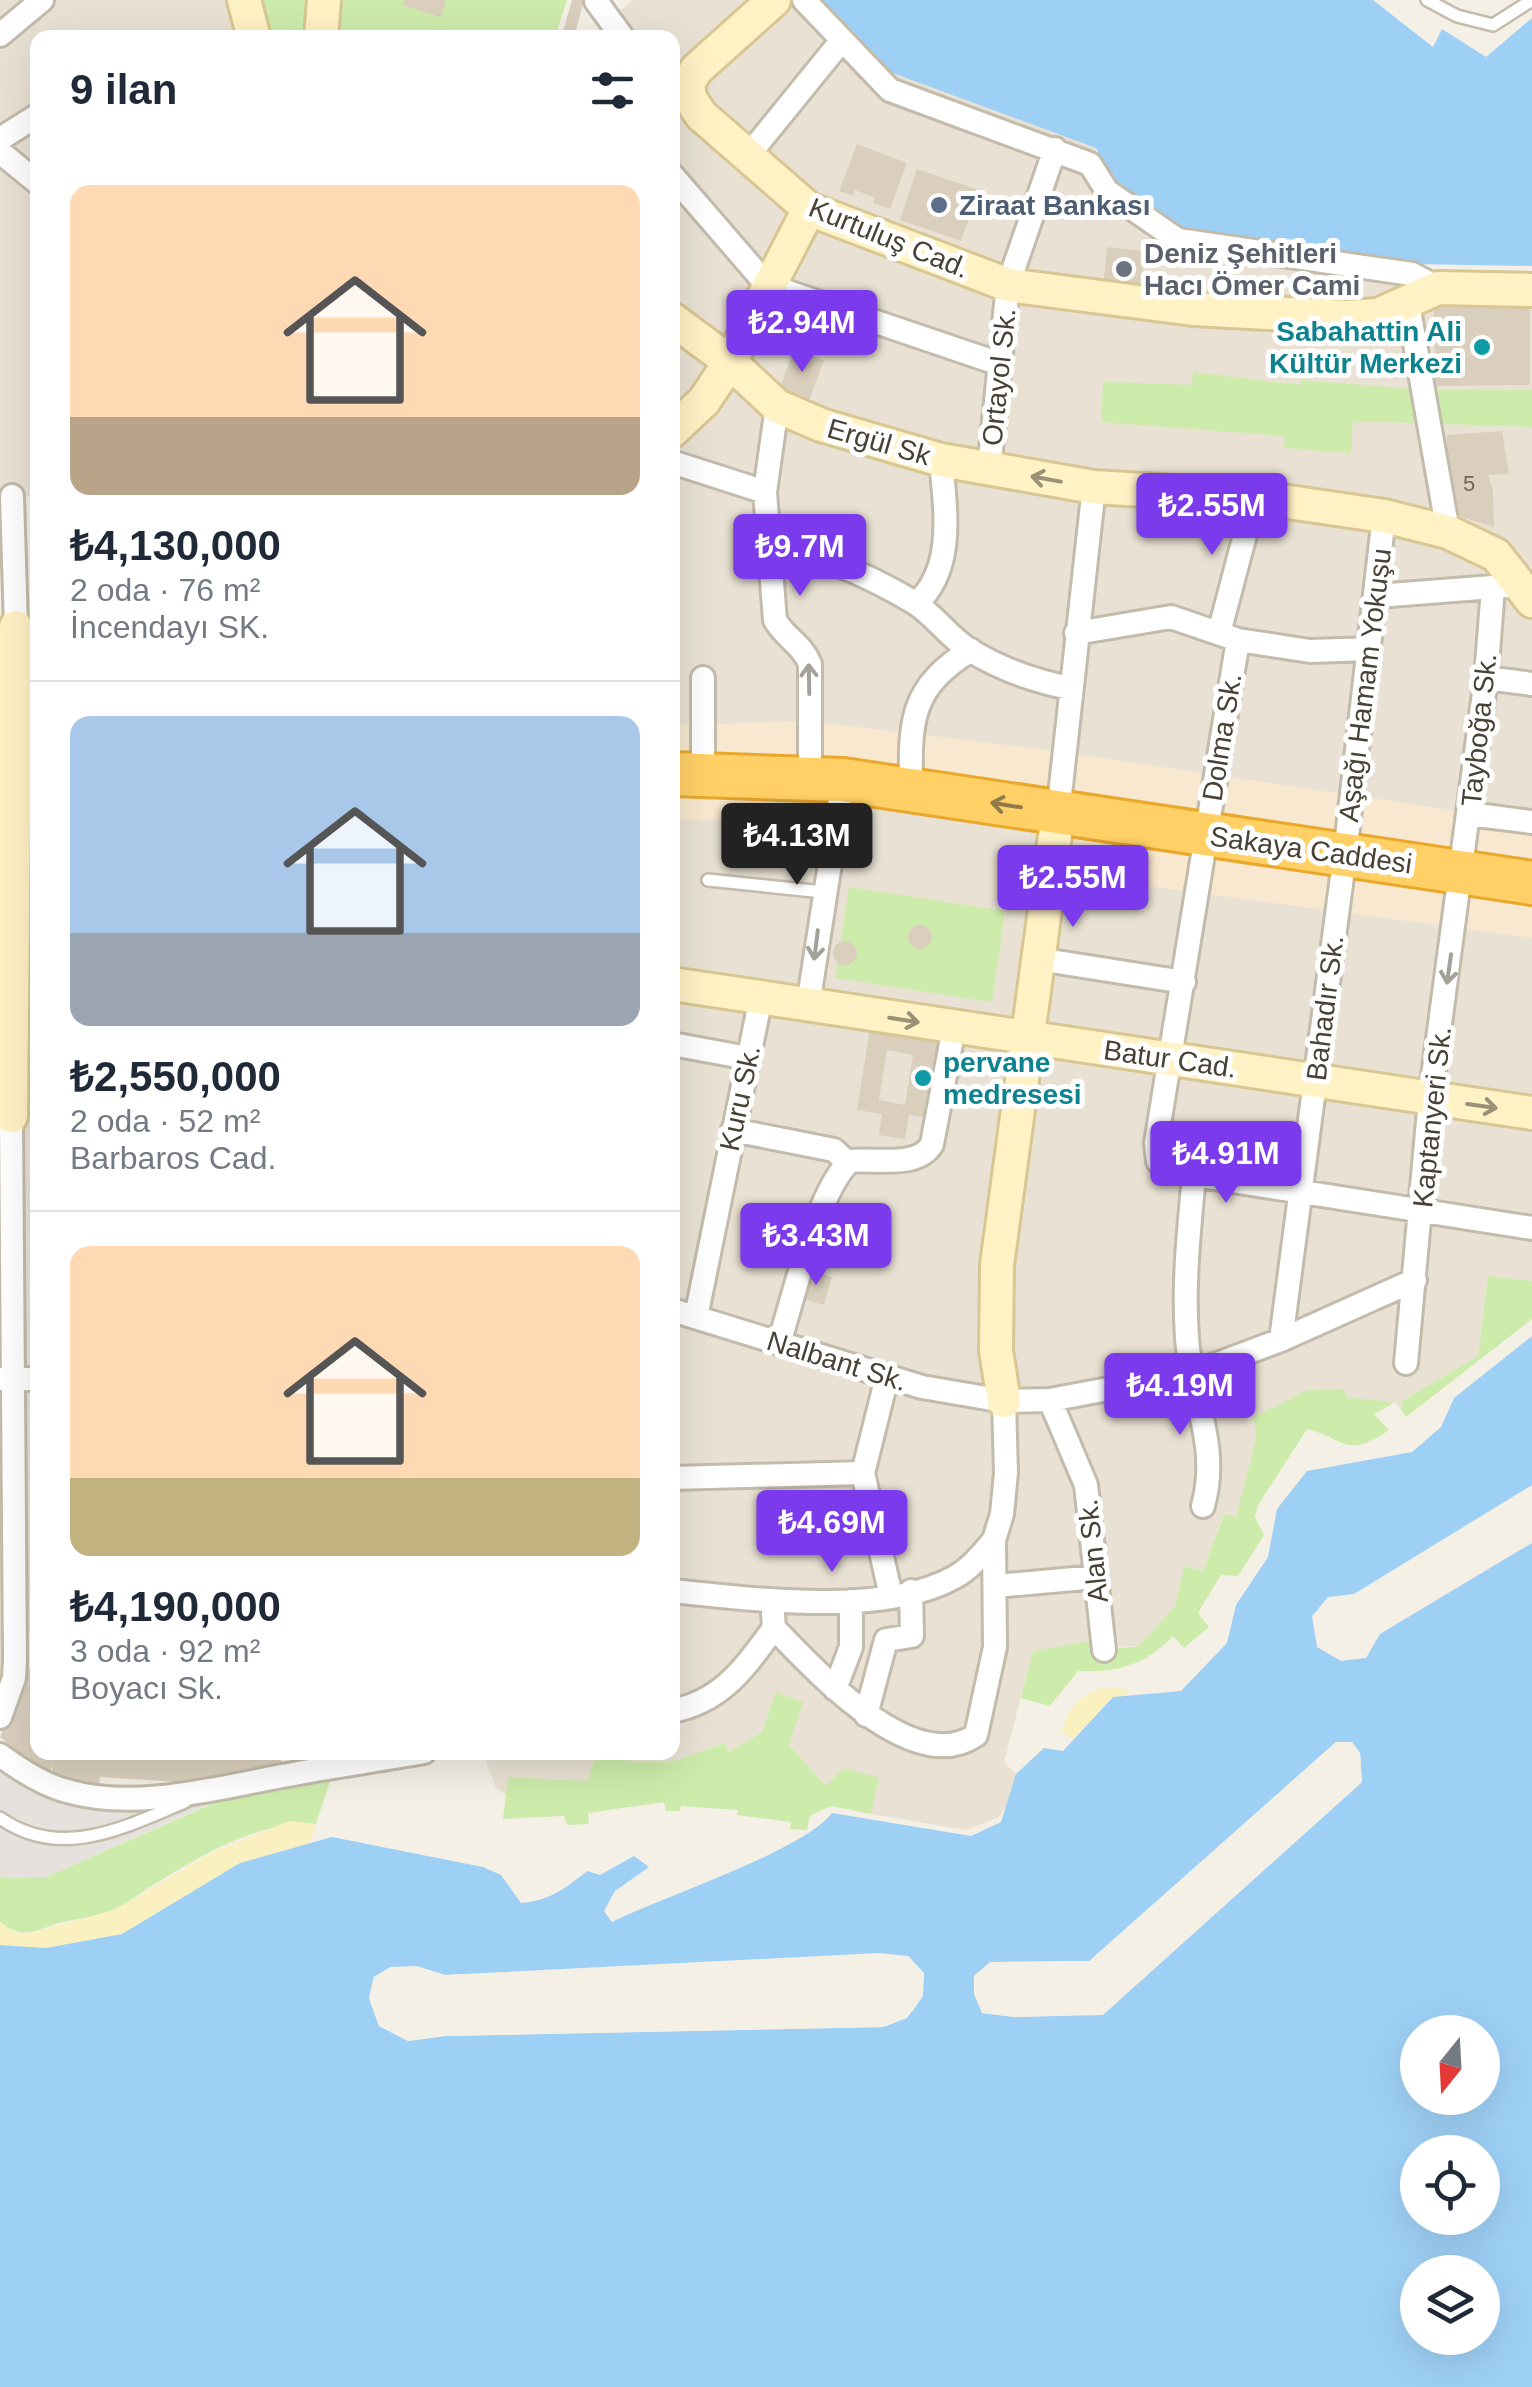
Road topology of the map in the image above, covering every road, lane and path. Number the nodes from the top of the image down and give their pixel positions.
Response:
1 (42, 0) edge
2 (244, 0) edge
3 (324, 0) edge
4 (774, 0) edge
5 (804, 0) edge
6 (1427, 0) edge
7 (1532, 0) edge
8 (596, 2) edge
9 (252, 30) edge
10 (321, 30) edge
11 (617, 30) edge
12 (0, 36) edge
13 (842, 40) junction
14 (681, 93) edge
15 (30, 119) edge
16 (0, 139) edge
17 (1055, 150) junction
18 (0, 152) edge
19 (746, 157) junction
20 (30, 176) edge
21 (680, 185) edge
22 (809, 209) junction
23 (767, 285) junction
24 (1008, 285) junction
25 (1438, 288) junction
26 (1532, 290) edge
27 (1408, 304) junction
28 (680, 325) edge
29 (730, 362) junction
30 (1000, 364) junction
31 (777, 406) junction
32 (680, 418) edge
33 (941, 460) junction
34 (680, 465) edge
35 (990, 468) junction
36 (1094, 487) junction
37 (766, 492) junction
38 (6, 496) edge
39 (1255, 497) junction
40 (1384, 516) junction
41 (1448, 532) junction
42 (770, 550) junction
43 (1515, 591) edge
44 (1376, 596) junction
45 (916, 604) junction
46 (1076, 633) junction
47 (18, 635) edge
48 (1229, 636) junction
49 (1370, 649) junction
50 (971, 650) junction
51 (703, 678) dead end
52 (1486, 678) junction
53 (1532, 684) edge
54 (1070, 688) junction
55 (688, 774) edge
56 (826, 778) junction
57 (911, 790) junction
58 (1058, 813) junction
59 (1469, 814) junction
60 (1532, 822) edge
61 (1207, 834) junction
62 (1345, 854) junction
63 (1462, 872) junction
64 (708, 880) dead end
65 (1532, 883) edge
66 (823, 892) junction
67 (6, 910) edge
68 (1038, 959) junction
69 (1184, 982) junction
70 (680, 985) edge
71 (761, 997) junction
72 (808, 1005) junction
73 (954, 1028) junction
74 (1028, 1039) junction
75 (680, 1045) edge
76 (748, 1058) junction
77 (1171, 1059) junction
78 (1317, 1080) junction
79 (1430, 1099) junction
80 (1532, 1113) edge
81 (16, 1116) edge
82 (732, 1130) junction
83 (848, 1163) junction
84 (1194, 1176) junction
85 (1301, 1190) junction
86 (1423, 1209) junction
87 (1532, 1228) edge
88 (1415, 1280) junction
89 (684, 1313) edge
90 (1281, 1340) junction
91 (779, 1343) junction
92 (1406, 1363) dead end
93 (1193, 1373) junction
94 (887, 1377) junction
95 (5, 1379) edge
96 (1050, 1400) junction
97 (1004, 1401) junction
98 (863, 1473) junction
99 (680, 1478) edge
100 (1203, 1506) dead end
101 (994, 1540) junction
102 (1096, 1577) junction
103 (996, 1586) junction
104 (680, 1592) edge
105 (901, 1594) junction
106 (772, 1601) junction
107 (851, 1601) junction
108 (774, 1628) junction
109 (7, 1637) edge
110 (1104, 1650) dead end
111 (836, 1689) junction
112 (680, 1709) edge
113 (866, 1714) junction
114 (0, 1717) edge
115 (0, 1755) edge
116 (377, 1760) edge
117 (208, 1793) junction
118 (0, 1818) edge

1 - 12 street
2 - 9 street
3 - 10 street
4 - 14 street
5 - 13 street
6 - 7 lane
8 - 11 street
13 - 17 street
13 - 19 street
14 - 19 street, Kurtuluş Cad.
15 - 16 street
17 - 24 street, Ortayol Sk.
17 - 25 street
18 - 20 street
19 - 22 street, Kurtuluş Cad.
21 - 23 street
22 - 23 street
22 - 24 street, Kurtuluş Cad.
23 - 29 street
23 - 30 street
24 - 27 street, Kurtuluş Cad.
24 - 30 street, Ortayol Sk.
25 - 26 street
25 - 27 street, Kurtuluş Cad.
27 - 41 street
28 - 29 street, Ergül Sk
29 - 31 street, Ergül Sk
29 - 32 street
30 - 35 street, Ortayol Sk.
31 - 33 street, Ergül Sk
31 - 37 street
33 - 35 street, Ergül Sk
33 - 45 street
34 - 37 street
36 -> 35 street, Ergül Sk
36 - 39 street, Ergül Sk
36 - 46 street
37 - 42 street
38 - 47 street
39 - 40 street, Ergül Sk
39 - 48 street, Dolma Sk.
40 - 41 street, Ergül Sk
40 - 44 street, Aşağı Hamam Yokuşu
41 - 43 street, Ergül Sk
42 - 45 street
56 -> 42 street
43 - 44 street
43 - 52 street, Tayboğa Sk.
44 - 49 street, Aşağı Hamam Yokuşu
45 - 50 street
46 - 48 street
46 - 54 street
47 - 67 street
48 - 49 street
48 - 61 street, Dolma Sk.
49 - 62 street, Aşağı Hamam Yokuşu
50 - 54 street
50 - 57 street
51 - 55 street
52 - 53 street
52 - 59 street, Tayboğa Sk.
54 - 58 street
55 - 56 highway, Sakaya Caddesi
56 - 57 highway, Sakaya Caddesi
56 - 66 street
58 -> 57 highway, Sakaya Caddesi
58 - 61 highway, Sakaya Caddesi
58 - 68 street
59 - 60 street
59 - 63 street, Tayboğa Sk.
61 - 62 highway, Sakaya Caddesi
61 - 69 street, Dolma Sk.
62 - 63 highway, Sakaya Caddesi
62 - 78 street, Bahadır Sk.
63 - 65 highway, Sakaya Caddesi
63 -> 79 street, Kaptanyeri Sk.
64 - 66 lane
66 -> 72 street
67 - 81 street
68 - 69 street
68 - 74 street
69 - 77 street, Dolma Sk.
70 - 71 street, Batur Cad.
71 - 72 street, Batur Cad.
71 - 76 street, Kuru Sk.
72 -> 73 street, Batur Cad.
73 - 74 street, Batur Cad.
73 - 83 street
74 - 77 street, Batur Cad.
74 - 97 street
75 - 76 street
76 - 82 street, Kuru Sk.
77 - 78 street, Batur Cad.
77 - 84 street
78 - 79 street, Batur Cad.
78 - 85 street, Bahadır Sk.
79 -> 80 street, Batur Cad.
79 - 86 street, Kaptanyeri Sk.
81 - 95 street
82 - 83 street
82 - 89 street, Kuru Sk.
83 - 91 street
84 - 85 street
84 - 93 street
85 - 86 street
85 - 90 street, Bahadır Sk.
86 - 87 street
86 - 88 street, Kaptanyeri Sk.
88 - 90 street, Nalbant Sk.
88 - 92 street, Kaptanyeri Sk.
89 - 91 street, Nalbant Sk.
90 - 93 street, Nalbant Sk.
91 - 94 street, Nalbant Sk.
93 - 96 street, Nalbant Sk.
93 - 100 street
94 - 97 street, Nalbant Sk.
94 - 98 street
95 - 109 street
96 - 97 street, Nalbant Sk.
96 - 102 street, Alan Sk.
97 - 101 street
98 - 99 street
98 - 105 street
101 - 103 street
101 - 105 street
102 - 103 street
102 - 110 street, Alan Sk.
103 - 113 street
104 - 106 street
105 - 107 street
105 - 113 street
106 - 107 street
106 - 108 street
107 - 111 street
108 - 111 street
108 - 112 street
109 - 114 street
111 - 113 street
115 - 117 street
116 - 117 street
117 - 118 lane

